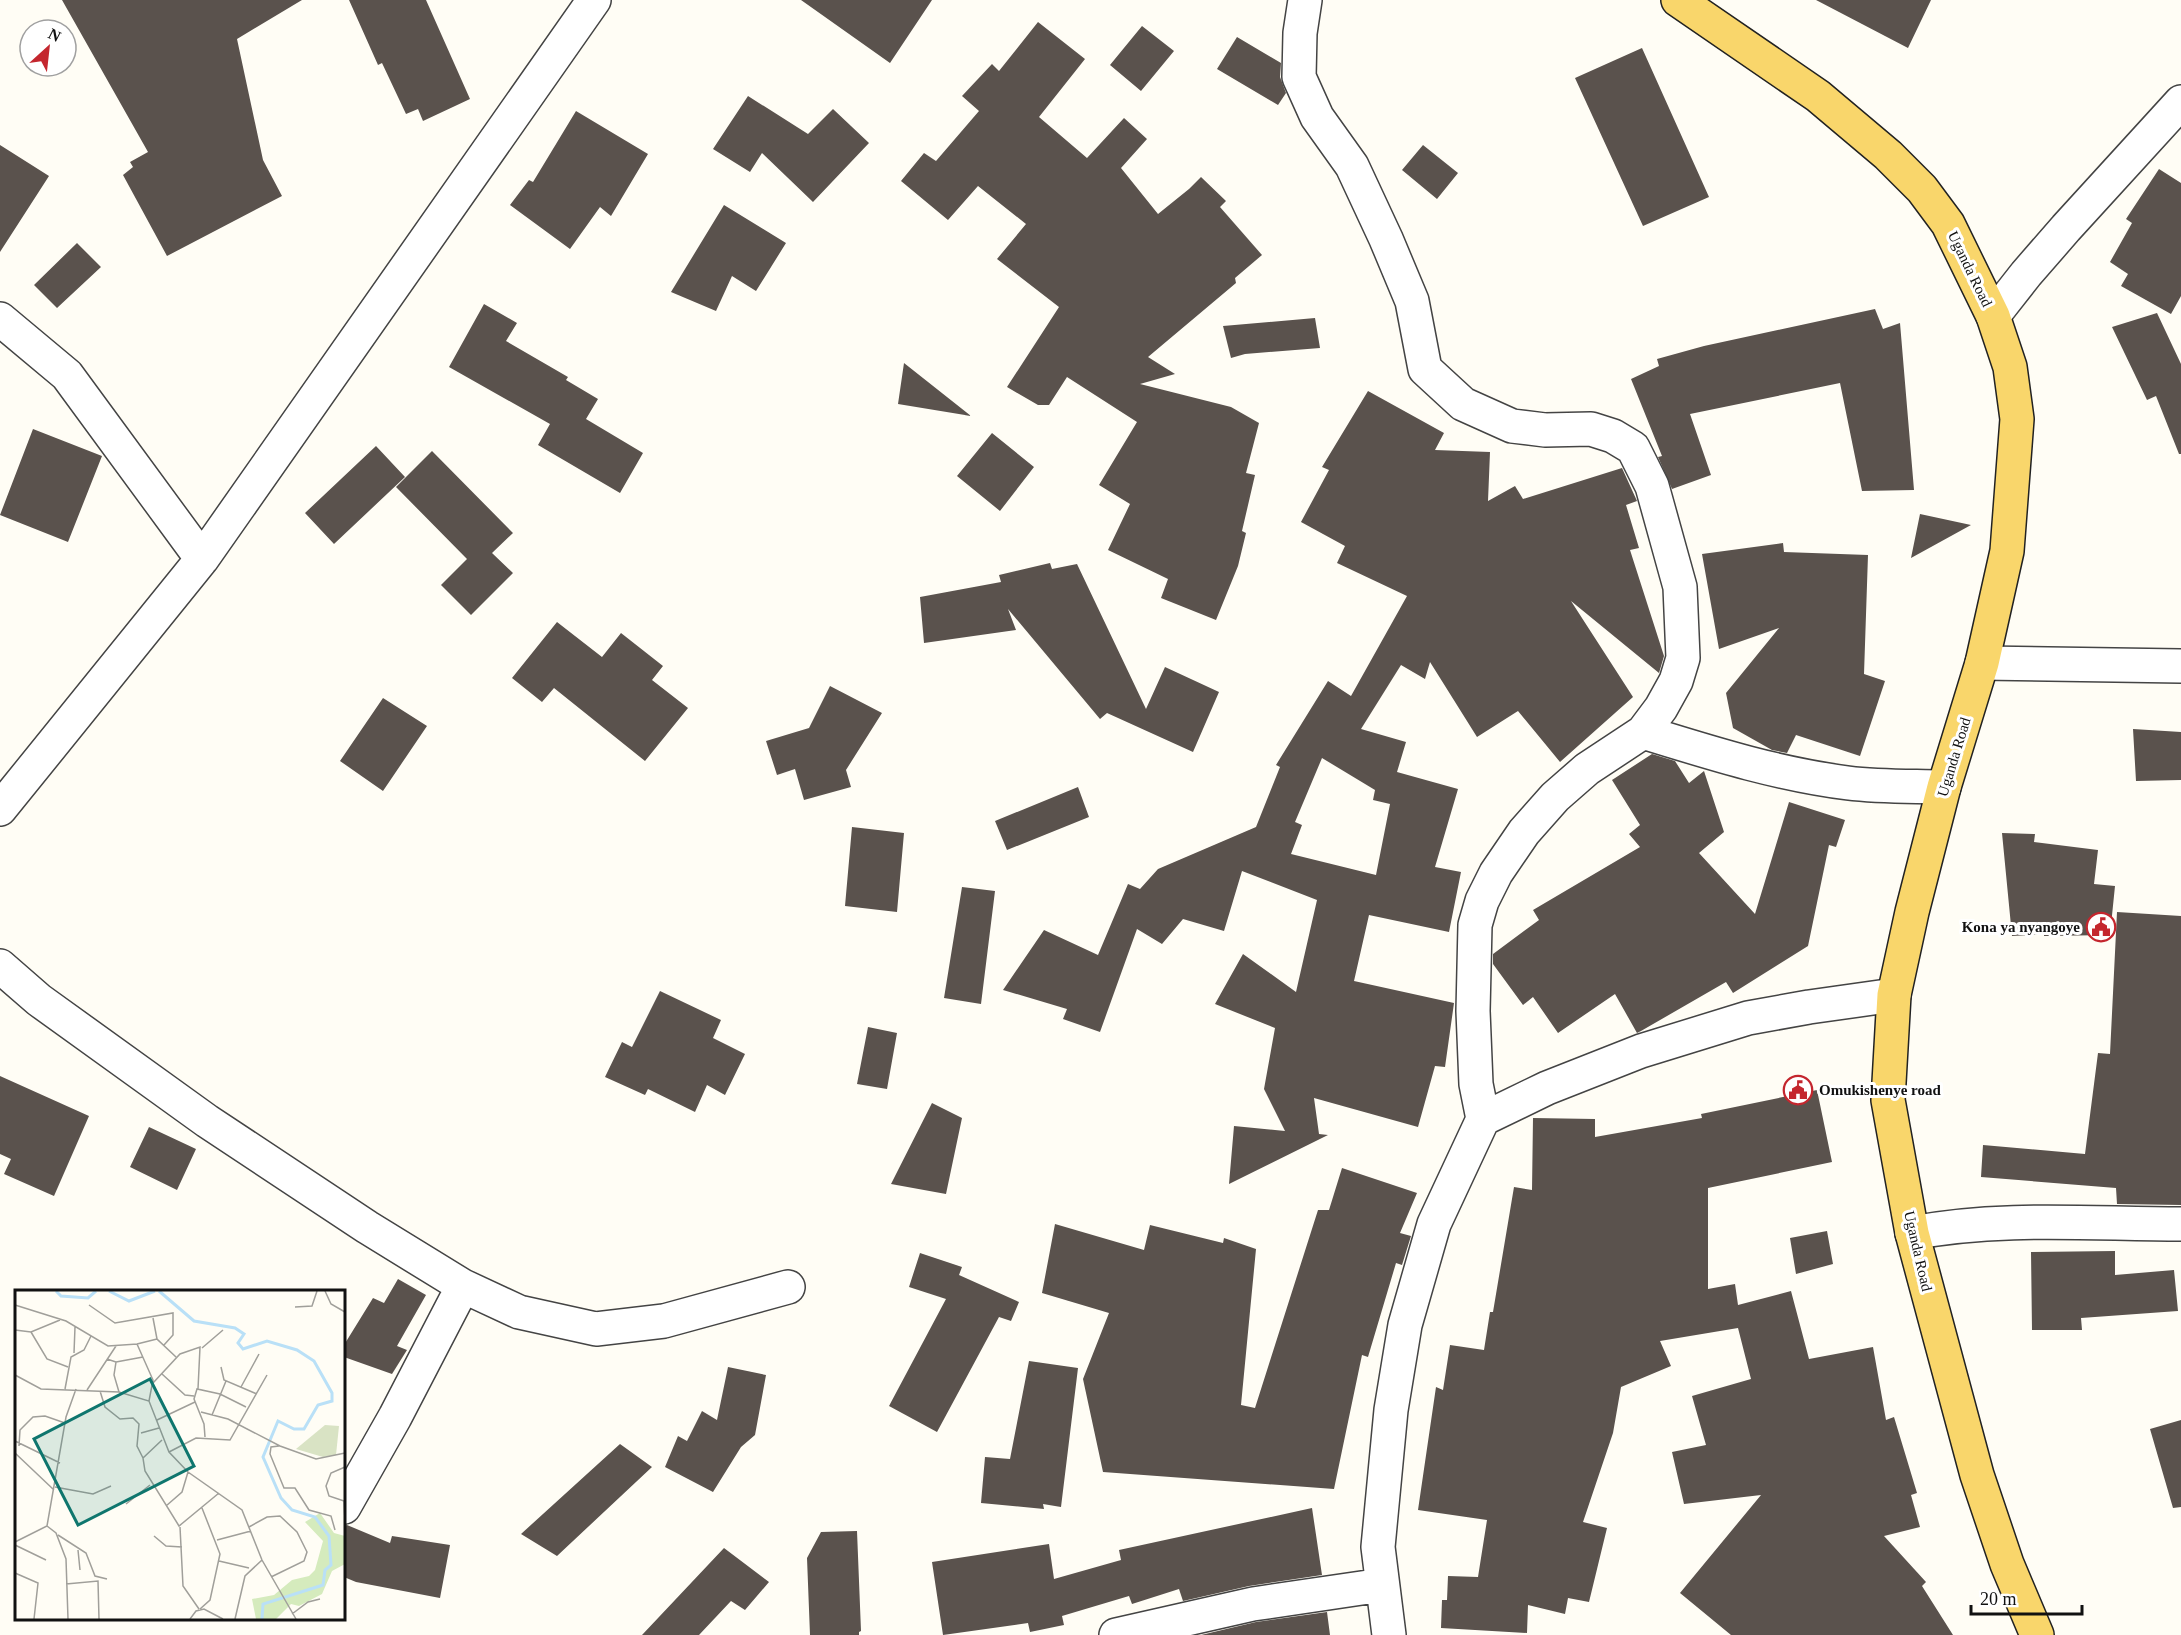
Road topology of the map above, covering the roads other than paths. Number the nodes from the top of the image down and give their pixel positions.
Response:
1 (1305, 0) edge
2 (1678, 0) edge
3 (584, 3) edge
4 (2181, 102) edge
5 (1994, 316) junction
6 (0, 319) edge
7 (202, 559) junction
8 (1982, 663) junction
9 (2181, 666) edge
10 (1643, 732) junction
11 (1944, 787) junction
12 (0, 809) edge
13 (0, 966) edge
14 (1894, 995) junction
15 (1483, 1119) junction
16 (2181, 1224) edge
17 (1912, 1233) junction
18 (464, 1286) junction
19 (788, 1287) dead end
20 (345, 1505) edge
21 (1382, 1585) junction
22 (1116, 1635) edge
23 (1389, 1635) edge
24 (2037, 1635) edge

1 - 10 street
2 - 5 main road, Uganda Road
3 - 7 street
4 - 5 street
5 - 8 main road, Uganda Road
6 - 7 street
7 - 12 street
8 - 9 street
8 - 11 main road, Uganda Road
10 - 11 street
10 - 15 street
11 - 14 main road, Uganda Road
13 - 18 street
14 - 15 street
14 - 17 main road, Uganda Road
15 - 21 street
16 - 17 street
17 - 24 main road, Uganda Road
18 - 19 street
18 - 20 street
21 - 22 street
21 - 23 street

